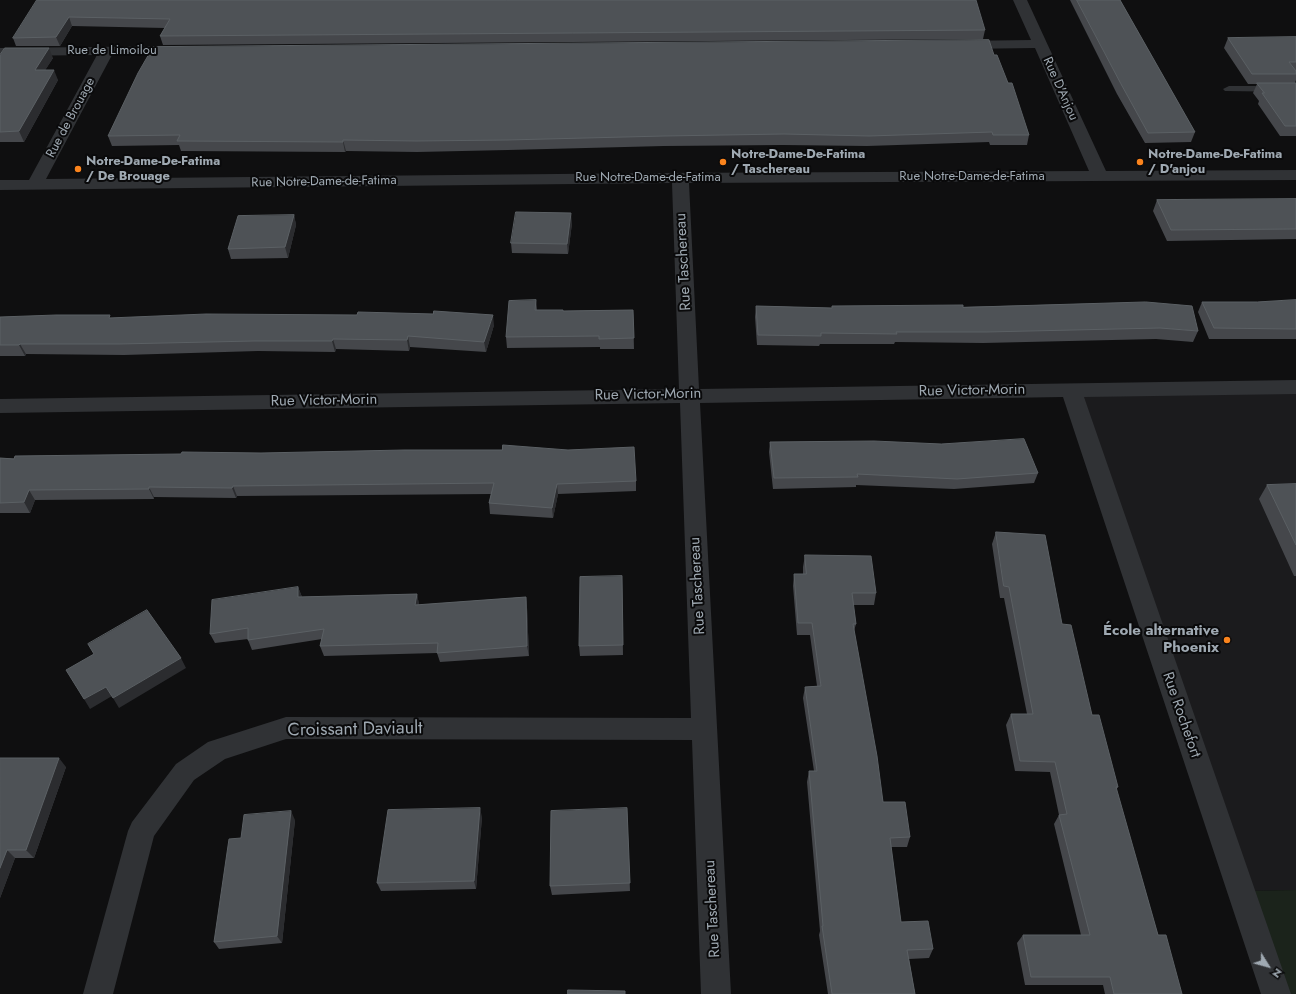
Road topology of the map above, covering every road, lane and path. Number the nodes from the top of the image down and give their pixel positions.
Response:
1 (1020, 0) edge
2 (1040, 44) junction
3 (945, 45) edge
4 (195, 50) edge
5 (107, 51) junction
6 (0, 52) edge
7 (1229, 89) dead end
8 (1296, 89) edge
9 (1296, 175) edge
10 (1100, 177) junction
11 (680, 178) junction
12 (0, 185) edge
13 (35, 185) junction
14 (1296, 387) edge
15 (1071, 390) junction
16 (689, 395) junction
17 (0, 406) edge
18 (705, 729) junction
19 (98, 994) edge
20 (716, 994) edge
21 (1276, 994) edge

1 - 2 street, Rue D'Anjou
2 - 3 street
2 - 10 street, Rue D'Anjou
4 - 5 street, Rue de Limoilou
5 - 6 street, Rue de Limoilou
5 - 13 street, Rue de Brouage
7 - 8 lane
9 - 10 street, Rue Notre-Dame-de-Fatima
10 - 11 street, Rue Notre-Dame-de-Fatima
11 - 13 street, Rue Notre-Dame-de-Fatima
11 - 16 street, Rue Taschereau
12 - 13 street, Rue Notre-Dame-de-Fatima
14 - 15 street, Rue Victor-Morin
15 - 16 street, Rue Victor-Morin
15 - 21 street, Rue Rochefort
16 - 17 street, Rue Victor-Morin
16 - 18 street, Rue Taschereau
18 - 19 street, Croissant Daviault
18 - 20 street, Rue Taschereau

